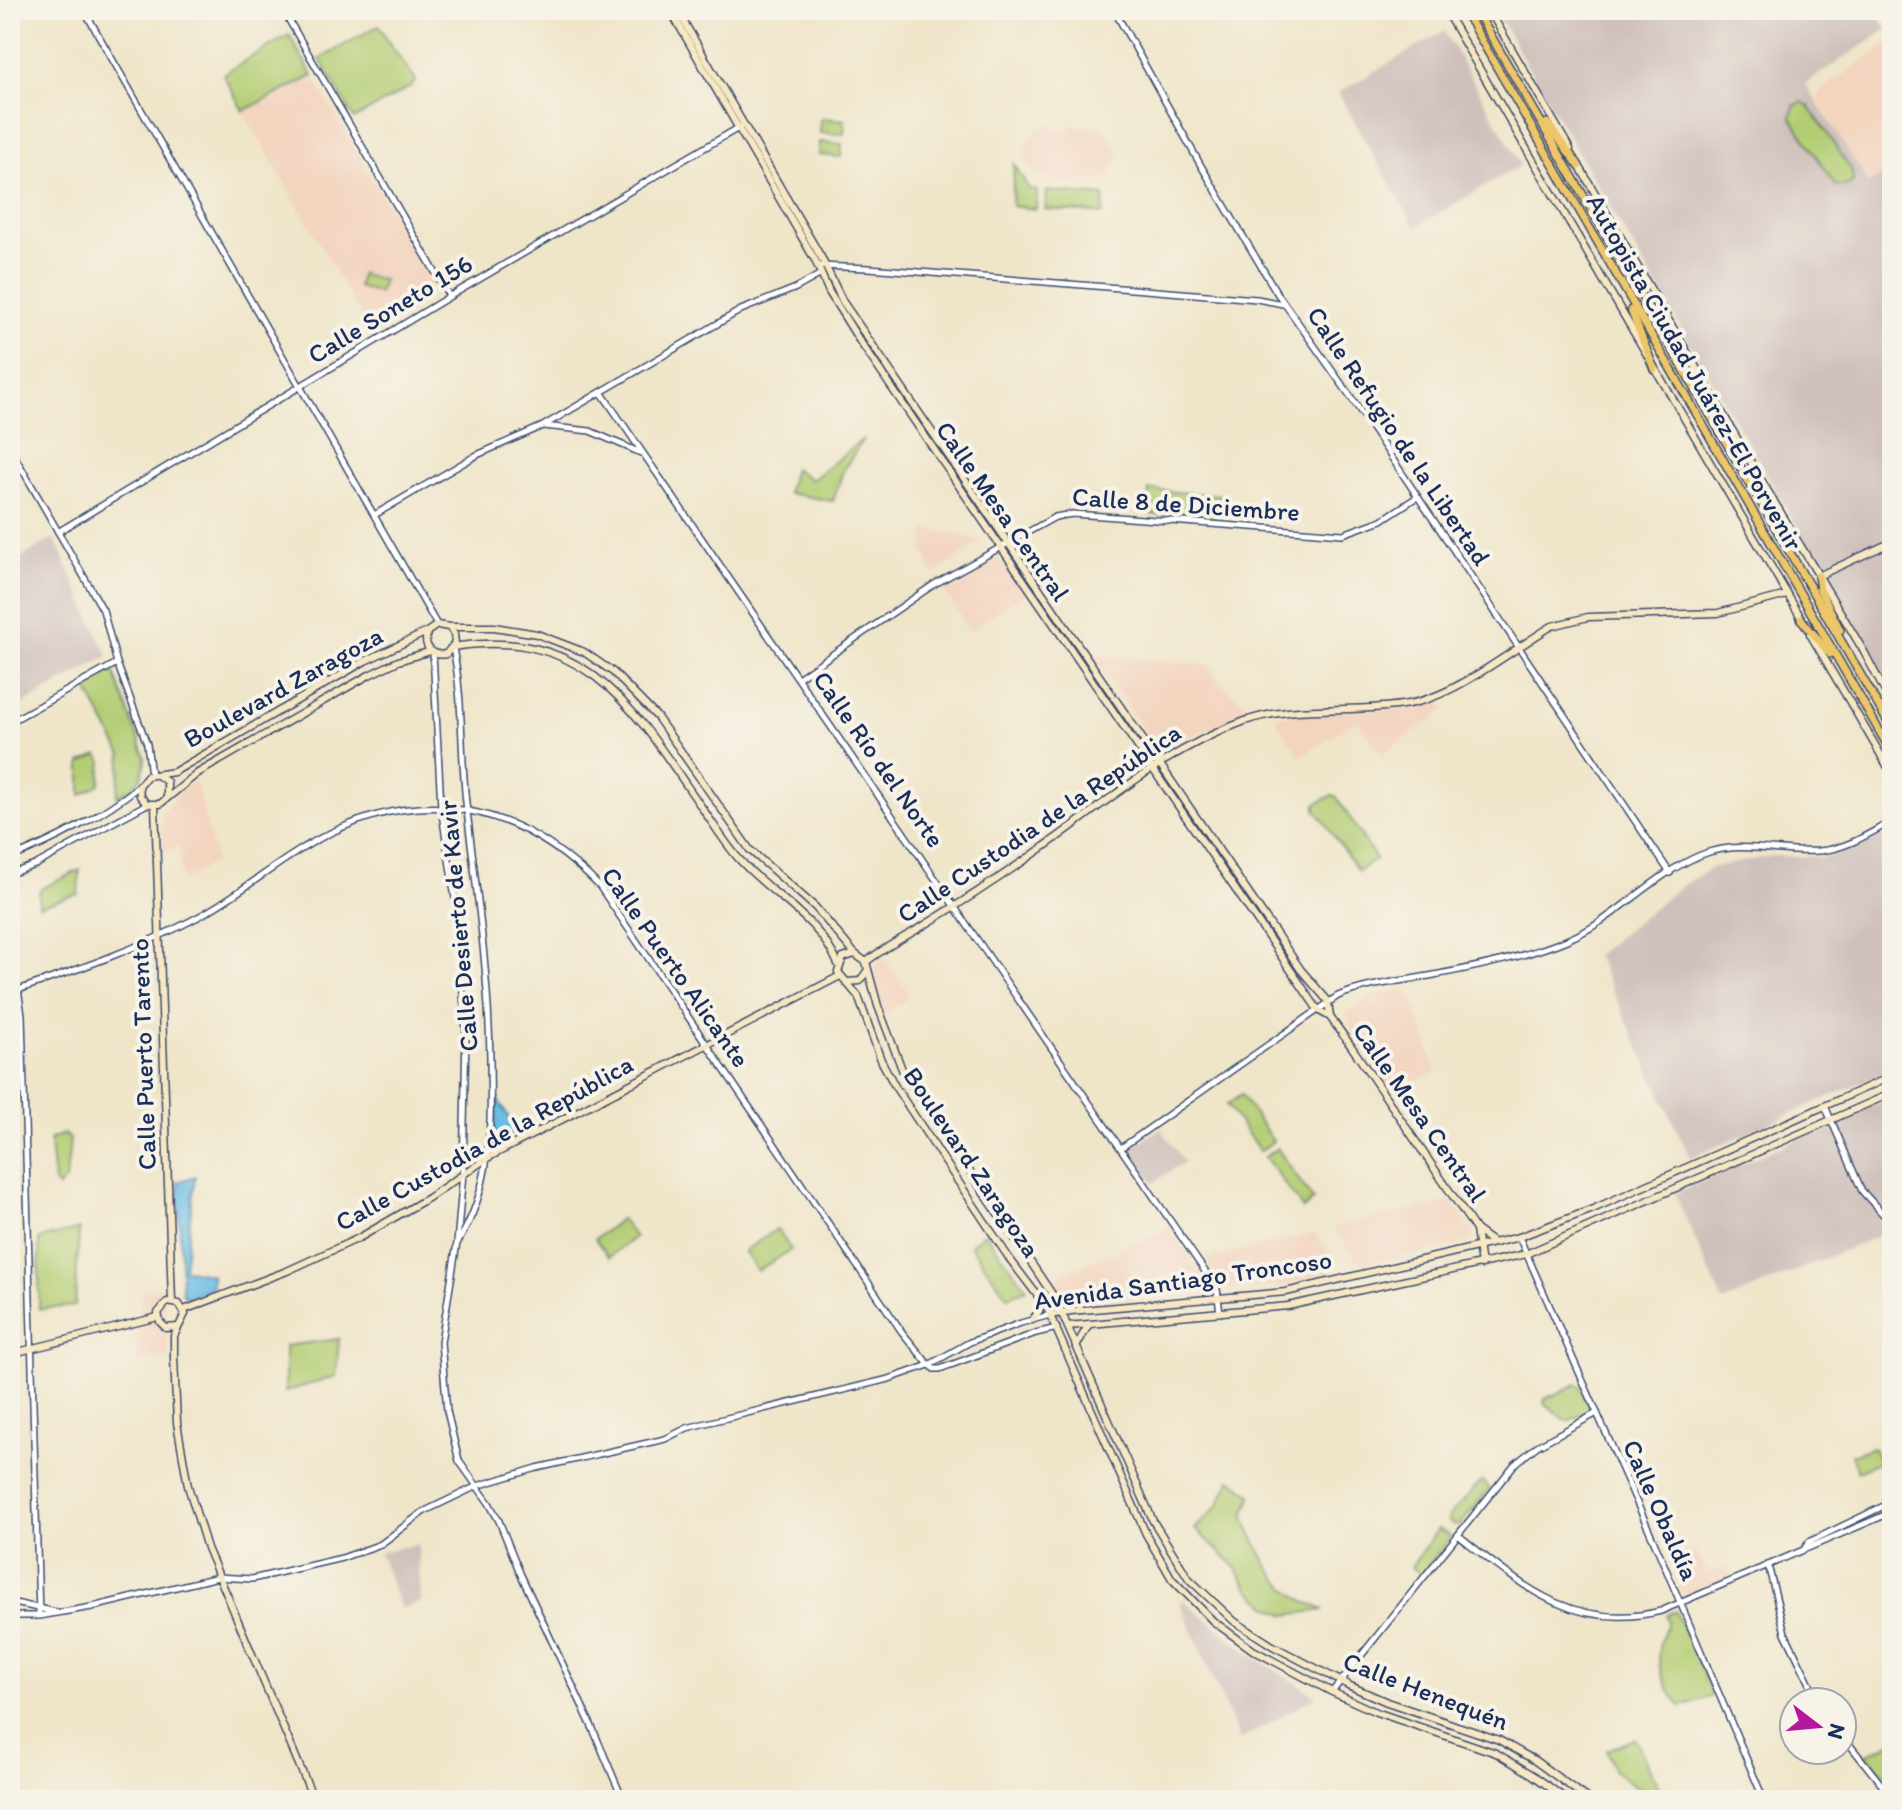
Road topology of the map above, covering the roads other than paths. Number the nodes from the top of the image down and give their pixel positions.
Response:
1 (84, 10) edge
2 (283, 10) edge
3 (670, 10) edge
4 (677, 10) edge
5 (1114, 10) edge
6 (1445, 10) edge
7 (1464, 10) edge
8 (1476, 10) edge
9 (1489, 10) edge
10 (1883, 10) edge
11 (1892, 25) edge
12 (1528, 99) junction
13 (742, 127) junction
14 (1579, 166) junction
15 (822, 266) junction
16 (821, 274) junction
17 (1623, 290) junction
18 (449, 296) junction
19 (1285, 305) junction
20 (1654, 369) junction
21 (300, 386) junction
22 (601, 392) junction
23 (543, 426) junction
24 (10, 448) edge
25 (642, 453) junction
26 (1417, 497) junction
27 (376, 514) junction
28 (58, 532) junction
29 (1892, 542) edge
30 (1004, 543) junction
31 (1818, 576) junction
32 (1787, 595) junction
33 (1801, 619) junction
34 (437, 625) junction
35 (449, 627) junction
36 (427, 632) junction
37 (1518, 646) junction
38 (453, 647) junction
39 (432, 652) junction
40 (1852, 657) junction
41 (117, 663) junction
42 (1846, 675) junction
43 (798, 678) junction
44 (1892, 705) edge
45 (10, 722) edge
46 (1892, 729) edge
47 (1892, 753) edge
48 (1156, 765) junction
49 (1892, 774) edge
50 (155, 775) junction
51 (139, 786) junction
52 (167, 797) junction
53 (151, 805) junction
54 (441, 807) junction
55 (467, 809) junction
56 (1892, 821) edge
57 (10, 858) edge
58 (1670, 873) junction
59 (10, 874) edge
60 (956, 906) junction
61 (159, 936) junction
62 (855, 954) junction
63 (838, 965) junction
64 (867, 965) junction
65 (10, 975) edge
66 (840, 976) junction
67 (847, 982) junction
68 (18, 990) junction
69 (1328, 1001) junction
70 (1318, 1010) junction
71 (1330, 1017) junction
72 (707, 1045) junction
73 (1892, 1076) edge
74 (1892, 1093) edge
75 (1825, 1106) junction
76 (1832, 1120) junction
77 (1121, 1148) junction
78 (489, 1157) junction
79 (463, 1173) junction
80 (1673, 1173) junction
81 (1680, 1187) junction
82 (1892, 1224) edge
83 (1476, 1230) junction
84 (1519, 1237) junction
85 (457, 1243) junction
86 (1494, 1243) junction
87 (1478, 1246) junction
88 (1021, 1250) junction
89 (1526, 1254) junction
90 (1009, 1258) junction
91 (1481, 1265) junction
92 (1219, 1297) junction
93 (1042, 1300) junction
94 (172, 1301) junction
95 (184, 1310) junction
96 (1063, 1313) junction
97 (1220, 1313) junction
98 (1050, 1315) junction
99 (158, 1317) junction
100 (1032, 1320) junction
101 (1090, 1323) junction
102 (163, 1325) junction
103 (1069, 1326) junction
104 (178, 1327) junction
105 (1057, 1328) junction
106 (1077, 1345) junction
107 (31, 1349) junction
108 (174, 1349) junction
109 (10, 1354) edge
110 (930, 1365) junction
111 (1597, 1413) junction
112 (477, 1486) junction
113 (1892, 1502) edge
114 (1892, 1512) edge
115 (1458, 1535) junction
116 (1804, 1549) junction
117 (1176, 1561) joint
118 (1768, 1565) junction
119 (218, 1577) junction
120 (1172, 1579) joint
121 (10, 1602) edge
122 (1680, 1603) junction
123 (38, 1607) junction
124 (57, 1613) junction
125 (10, 1616) edge
126 (39, 1616) junction
127 (1340, 1681) junction
128 (1811, 1686) edge
129 (1332, 1692) junction
130 (1858, 1755) edge
131 (1892, 1798) edge
132 (314, 1800) edge
133 (623, 1800) edge
134 (1567, 1800) edge
135 (1589, 1800) edge
136 (1764, 1800) edge

1 - 21 street
2 - 18 street
3 - 13 main road, Calle Mesa Central
4 - 13 main road, Calle Mesa Central
5 - 19 street, Calle Refugio de la Libertad
6 - 20 main road
7 - 17 highway, Autopista Ciudad Juárez-El Porvenir
8 - 12 highway
9 - 14 main road
10 - 11 street
12 - 14 highway
12 - 40 highway
13 - 15 main road, Calle Mesa Central
13 - 18 street, Calle Soneto 156
14 - 31 main road
15 - 16 main road, Calle Mesa Central
15 - 19 street
15 - 30 main road, Calle Mesa Central
16 - 22 street
16 - 30 main road, Calle Mesa Central
17 - 20 highway
17 - 42 highway, Autopista Ciudad Juárez-El Porvenir
18 - 21 street, Calle Soneto 156
19 - 26 street, Calle Refugio de la Libertad
20 - 32 main road
21 - 27 street
21 - 28 street, Calle Soneto 156
22 - 23 street
22 - 25 street, Calle Río del Norte
23 - 25 street
23 - 27 street
24 - 28 street
25 - 43 street, Calle Río del Norte
26 - 30 street, Calle 8 de Diciembre
26 - 37 street, Calle Refugio de la Libertad
27 - 34 street
28 - 41 street
29 - 31 main road
30 - 43 street, Calle 8 de Diciembre
30 - 48 main road, Calle Mesa Central
31 - 40 highway
31 - 44 main road
32 - 33 main road
32 - 37 main road, Calle Custodia de la República
33 - 42 highway
33 - 49 main road
34 - 35 main road
34 - 36 main road
35 - 38 main road
35 - 62 main road
36 - 39 main road
36 - 50 main road, Boulevard Zaragoza
37 - 48 main road, Calle Custodia de la República
37 - 58 street, Calle Refugio de la Libertad
38 - 39 main road
38 - 55 street, Calle Desierto de Kavir
38 - 63 main road
39 - 52 main road, Boulevard Zaragoza
39 - 54 street, Calle Desierto de Kavir
40 - 46 highway
41 - 45 street
41 - 50 street
42 - 47 highway, Autopista Ciudad Juárez-El Porvenir
43 - 60 street, Calle Río del Norte
48 - 60 main road, Calle Custodia de la República
48 - 69 main road, Calle Mesa Central
48 - 70 main road, Calle Mesa Central
50 - 51 main road
50 - 52 main road
51 - 53 main road
51 - 57 street
52 - 53 main road
53 - 59 street
53 - 61 main road, Calle Puerto Tarento
54 - 55 street, Calle Puerto Alicante
54 - 61 street, Calle Puerto Alicante
54 - 79 street, Calle Desierto de Kavir
55 - 72 street, Calle Puerto Alicante
55 - 78 street, Calle Desierto de Kavir
56 - 58 street
58 - 69 street
60 - 64 main road, Calle Custodia de la República
60 - 77 street, Calle Río del Norte
61 - 68 street, Calle Puerto Alicante
61 - 94 main road, Calle Puerto Tarento
62 - 63 main road
62 - 64 main road
63 - 66 main road
64 - 67 main road
64 - 88 main road, Boulevard Zaragoza
65 - 68 street
66 - 67 main road
66 - 72 main road, Calle Custodia de la República
67 - 90 main road, Boulevard Zaragoza
68 - 107 street
69 - 70 street
69 - 71 main road, Calle Mesa Central
70 - 71 main road, Calle Mesa Central
70 - 77 street
71 - 83 main road, Calle Mesa Central
72 - 78 main road, Calle Custodia de la República
72 - 110 street, Calle Puerto Alicante
73 - 75 main road, Avenida Santiago Troncoso
74 - 76 main road, Avenida Santiago Troncoso
75 - 76 street
75 - 80 main road, Avenida Santiago Troncoso
76 - 81 main road, Avenida Santiago Troncoso
76 - 82 street
77 - 92 street, Calle Río del Norte
78 - 79 main road, Calle Custodia de la República
78 - 85 street, Calle Desierto de Kavir
79 - 85 street, Calle Desierto de Kavir
79 - 95 main road, Calle Custodia de la República
80 - 81 main road
80 - 84 main road, Avenida Santiago Troncoso
81 - 89 main road, Avenida Santiago Troncoso
83 - 86 main road
83 - 87 main road
84 - 86 main road, Avenida Santiago Troncoso
84 - 89 street, Calle Obaldía
85 - 112 street, Calle Desierto de Kavir
86 - 87 main road, Avenida Santiago Troncoso
87 - 91 main road
87 - 92 main road, Avenida Santiago Troncoso
88 - 90 main road
88 - 96 main road, Boulevard Zaragoza
89 - 91 main road, Avenida Santiago Troncoso
89 - 111 street, Calle Obaldía
90 - 93 main road, Boulevard Zaragoza
91 - 97 main road, Avenida Santiago Troncoso
92 - 96 main road, Avenida Santiago Troncoso
92 - 97 street, Calle Río del Norte
93 - 98 main road, Boulevard Zaragoza
93 - 100 main road
94 - 95 main road
94 - 99 main road
95 - 104 main road
96 - 98 main road, Avenida Santiago Troncoso
96 - 103 main road, Boulevard Zaragoza
97 - 101 main road, Avenida Santiago Troncoso
98 - 100 street, Avenida Santiago Troncoso
98 - 105 main road, Boulevard Zaragoza
99 - 102 main road
99 - 107 main road
100 - 110 street, Avenida Santiago Troncoso
101 - 103 main road, Avenida Santiago Troncoso
101 - 106 main road
102 - 104 main road
102 - 108 main road
103 - 105 main road, Avenida Santiago Troncoso
103 - 106 main road, Boulevard Zaragoza
104 - 108 main road
105 - 110 street, Avenida Santiago Troncoso
105 - 120 main road, Boulevard Zaragoza
106 - 117 main road, Boulevard Zaragoza
107 - 109 main road
107 - 123 street
108 - 119 main road
110 - 112 street, Avenida Santiago Troncoso
111 - 115 street
111 - 122 street, Calle Obaldía
112 - 119 street, Avenida Santiago Troncoso
112 - 133 street
113 - 116 street
114 - 116 street
115 - 122 street
115 - 127 street
116 - 118 street
117 - 127 main road, Calle Henequén
118 - 122 street
118 - 128 street
119 - 124 street, Avenida Santiago Troncoso
119 - 132 main road
120 - 129 main road, Calle Henequén
121 - 123 street, Avenida Santiago Troncoso
122 - 136 street, Calle Obaldía
123 - 124 street, Avenida Santiago Troncoso
123 - 126 street
124 - 126 street, Avenida Santiago Troncoso
125 - 126 street, Avenida Santiago Troncoso
127 - 129 street
127 - 135 main road, Calle Henequén
129 - 134 main road, Calle Henequén
130 - 131 street

